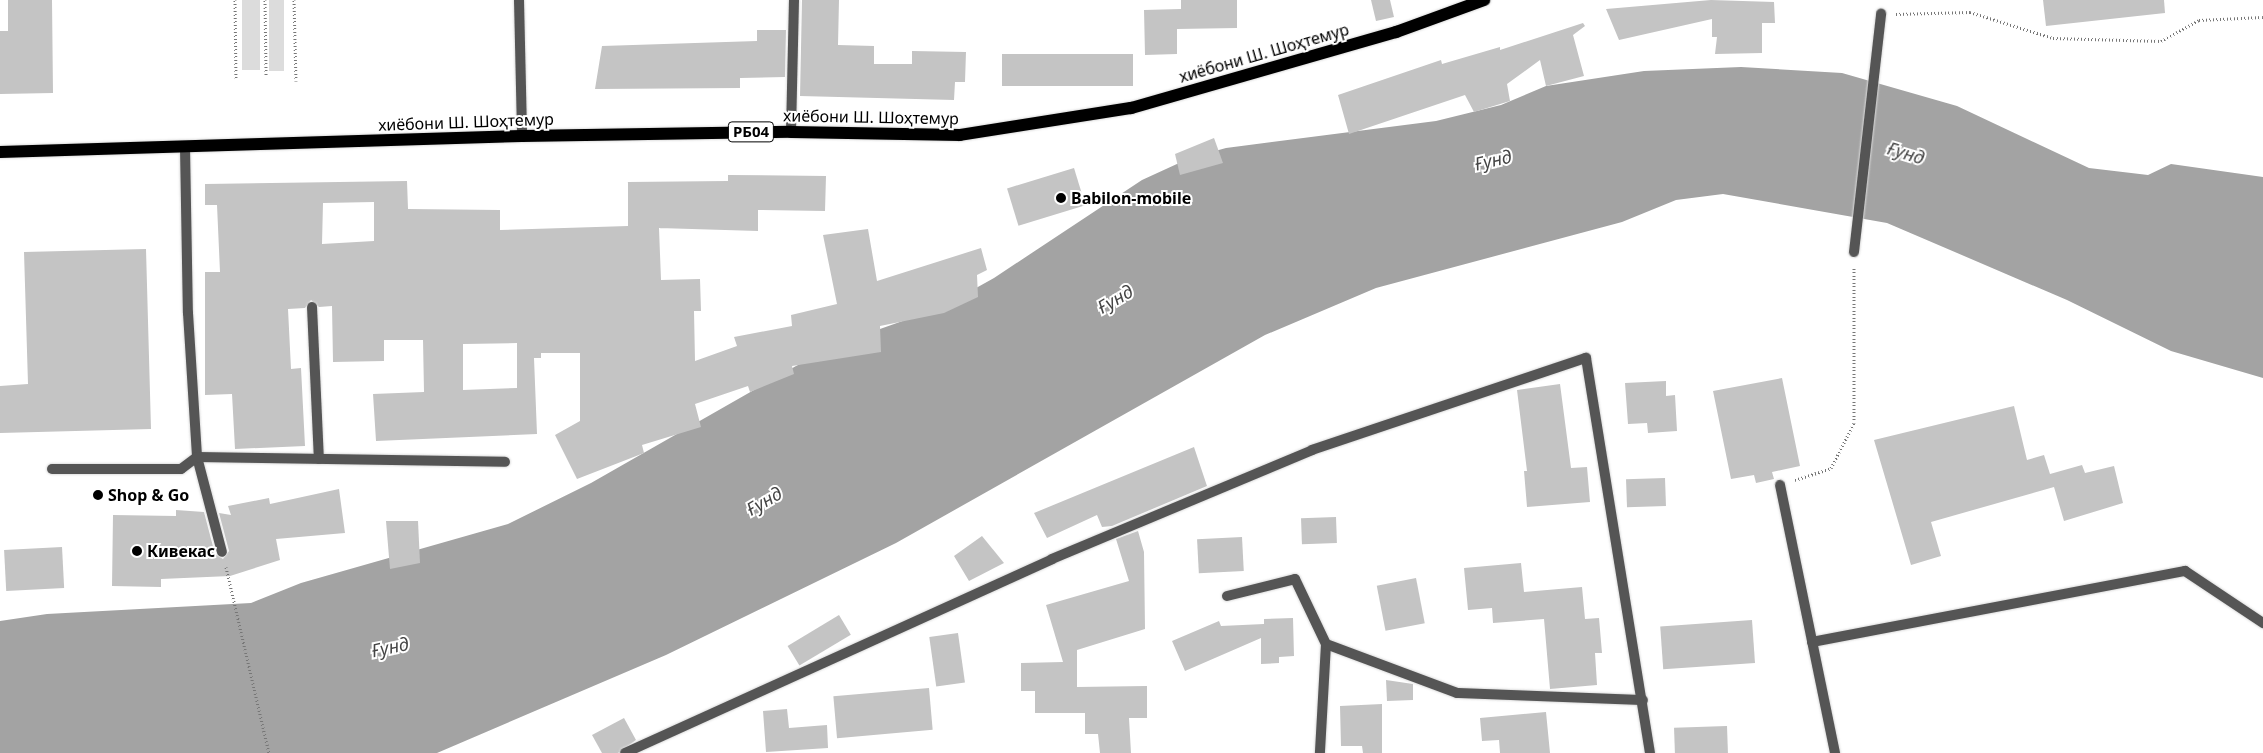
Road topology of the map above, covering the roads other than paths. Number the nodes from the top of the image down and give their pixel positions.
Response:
1 (519, 0) edge
2 (794, 0) edge
3 (1484, 0) edge
4 (1881, 14) road end
5 (791, 132) junction
6 (522, 136) junction
7 (186, 147) junction
8 (0, 152) edge
9 (1854, 252) road end
10 (312, 306) dead end
11 (197, 457) junction
12 (319, 459) junction
13 (505, 462) dead end
14 (52, 469) dead end
15 (1780, 485) road end
16 (222, 552) road end
17 (1227, 596) dead end
18 (2263, 622) edge
19 (1812, 642) junction
20 (1326, 644) junction
21 (1643, 700) junction
22 (625, 753) edge
23 (1320, 753) edge
24 (1650, 753) edge
25 (1835, 753) edge

1 - 6 street
2 - 5 street
3 - 5 main road, хиёбони Ш. Шоҳтемур / РБ04
4 - 9 street
5 - 6 main road, хиёбони Ш. Шоҳтемур / РБ04
6 - 7 main road, хиёбони Ш. Шоҳтемур / РБ04
7 - 8 main road, хиёбони Ш. Шоҳтемур / РБ04
7 - 11 street
10 - 12 street
11 - 12 street
11 - 14 street
11 - 16 street
12 - 13 street
15 - 19 street
17 - 20 street
18 - 19 street
19 - 25 street
20 - 21 street
20 - 23 street
21 - 22 street
21 - 24 street

